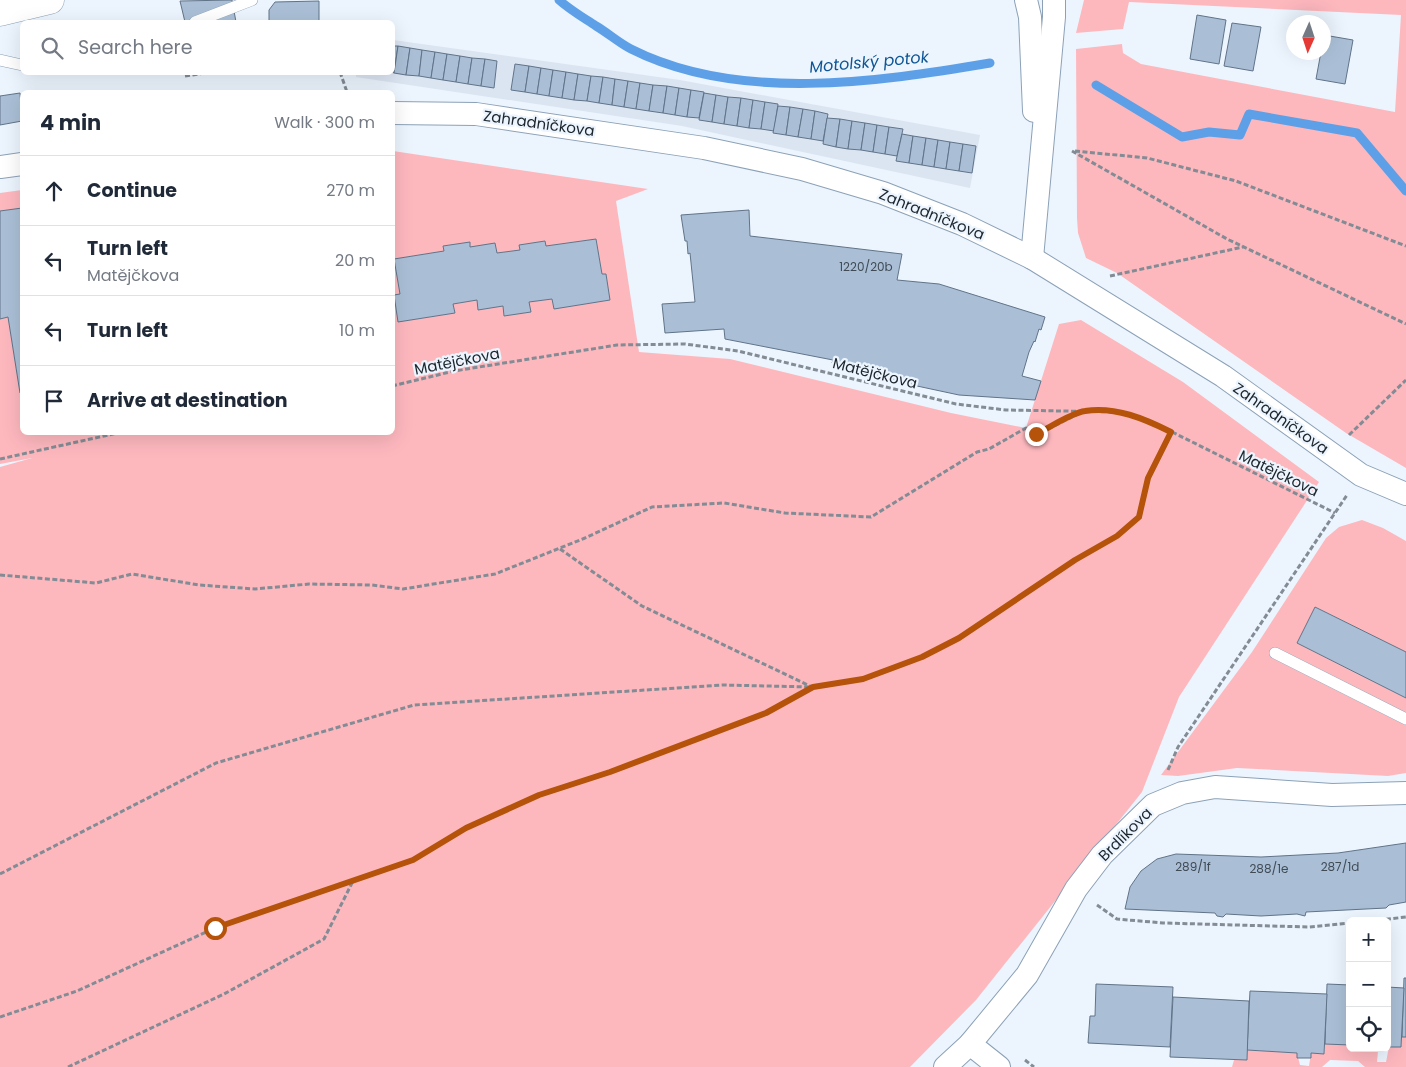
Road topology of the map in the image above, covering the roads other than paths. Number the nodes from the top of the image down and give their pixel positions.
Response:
1 (50, 0) edge
2 (252, 0) edge
3 (1025, 6) edge
4 (1057, 6) edge
5 (0, 12) edge
6 (200, 20) edge
7 (0, 60) edge
8 (20, 65) edge
9 (395, 113) edge
10 (20, 164) edge
11 (0, 168) edge
12 (1038, 195) junction
13 (1032, 258) junction
14 (1406, 494) edge
15 (1276, 654) dead end
16 (1406, 719) edge
17 (1406, 793) edge
18 (970, 1044) junction
19 (945, 1067) edge
20 (999, 1067) edge

1 - 5 main road
2 - 6 lane
3 - 12 street
4 - 12 street
7 - 8 lane
9 - 13 street, Zahradníčkova
10 - 11 street
12 - 13 street
13 - 14 street, Zahradníčkova
15 - 16 lane
17 - 18 street, Brdlíkova
18 - 19 street, Brdlíkova
18 - 20 street

